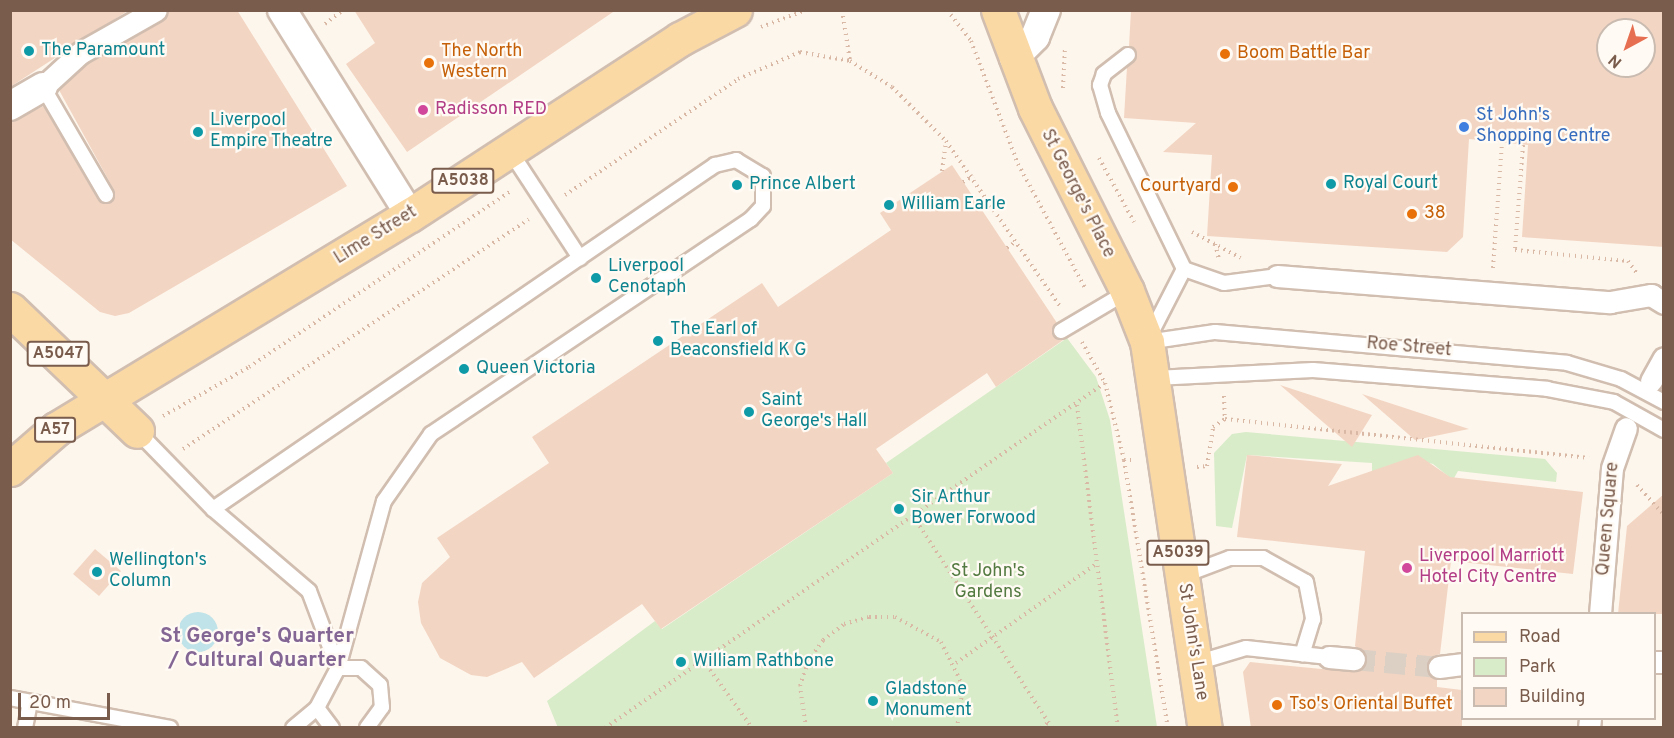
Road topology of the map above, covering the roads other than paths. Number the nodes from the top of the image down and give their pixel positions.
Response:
1 (156, 10) edge
2 (282, 10) edge
3 (998, 10) edge
4 (1046, 10) edge
5 (744, 20) edge
6 (1128, 55) dead end
7 (1014, 58) junction
8 (44, 87) junction
9 (10, 106) edge
10 (510, 151) junction
11 (106, 195) dead end
12 (410, 215) junction
13 (580, 258) junction
14 (1184, 269) junction
15 (1277, 276) joint
16 (1127, 291) junction
17 (1664, 303) edge
18 (10, 309) edge
19 (1061, 331) dead end
20 (1146, 342) junction
21 (1664, 358) edge
22 (1155, 378) junction
23 (1651, 381) dead end
24 (106, 399) junction
25 (1664, 402) edge
26 (1626, 428) dead end
27 (1664, 430) edge
28 (136, 431) joint
29 (10, 469) edge
30 (213, 509) junction
31 (1182, 576) junction
32 (1600, 612) edge
33 (1302, 654) junction
34 (1329, 657) joint
35 (1354, 659) tunnel mouth
36 (1196, 663) junction
37 (1461, 664) edge
38 (1439, 667) tunnel mouth
39 (338, 668) junction
40 (10, 698) edge
41 (30, 702) junction
42 (317, 708) junction
43 (25, 728) edge
44 (170, 728) edge
45 (294, 728) edge
46 (332, 728) edge
47 (367, 728) edge
48 (1205, 728) edge

1 - 8 street
2 - 12 street
3 - 7 main road, St George's Place / A5039
4 - 7 street
5 - 10 main road, Lime Street / A5038
6 - 14 lane
7 - 16 main road, St George's Place / A5039
8 - 9 street
8 - 11 lane
10 - 12 main road, Lime Street / A5038
10 - 13 lane
12 - 24 main road, Lime Street / A5038
13 - 30 lane
13 - 39 lane
14 - 15 lane
14 - 20 lane
15 - 17 street
16 - 19 lane
16 - 20 main road, St George's Place / A5039
18 - 24 main road, A5047
20 - 22 main road, St George's Place / A5039
20 - 25 lane, Roe Street
21 - 23 street
22 - 27 lane, Roe Street
22 - 31 main road, St John's Lane / A5039
24 - 28 main road, A5047
24 - 29 main road, A57
26 - 32 street, Queen Square
28 - 30 lane
30 - 39 lane
31 - 33 lane
31 - 36 main road, St John's Lane / A5039
33 - 34 lane
33 - 36 lane
34 - 35 street
36 - 48 main road, St John's Lane / A5039
37 - 38 street
39 - 42 lane
39 - 47 lane
40 - 41 lane
41 - 43 lane
41 - 44 lane
42 - 45 lane
42 - 46 lane

